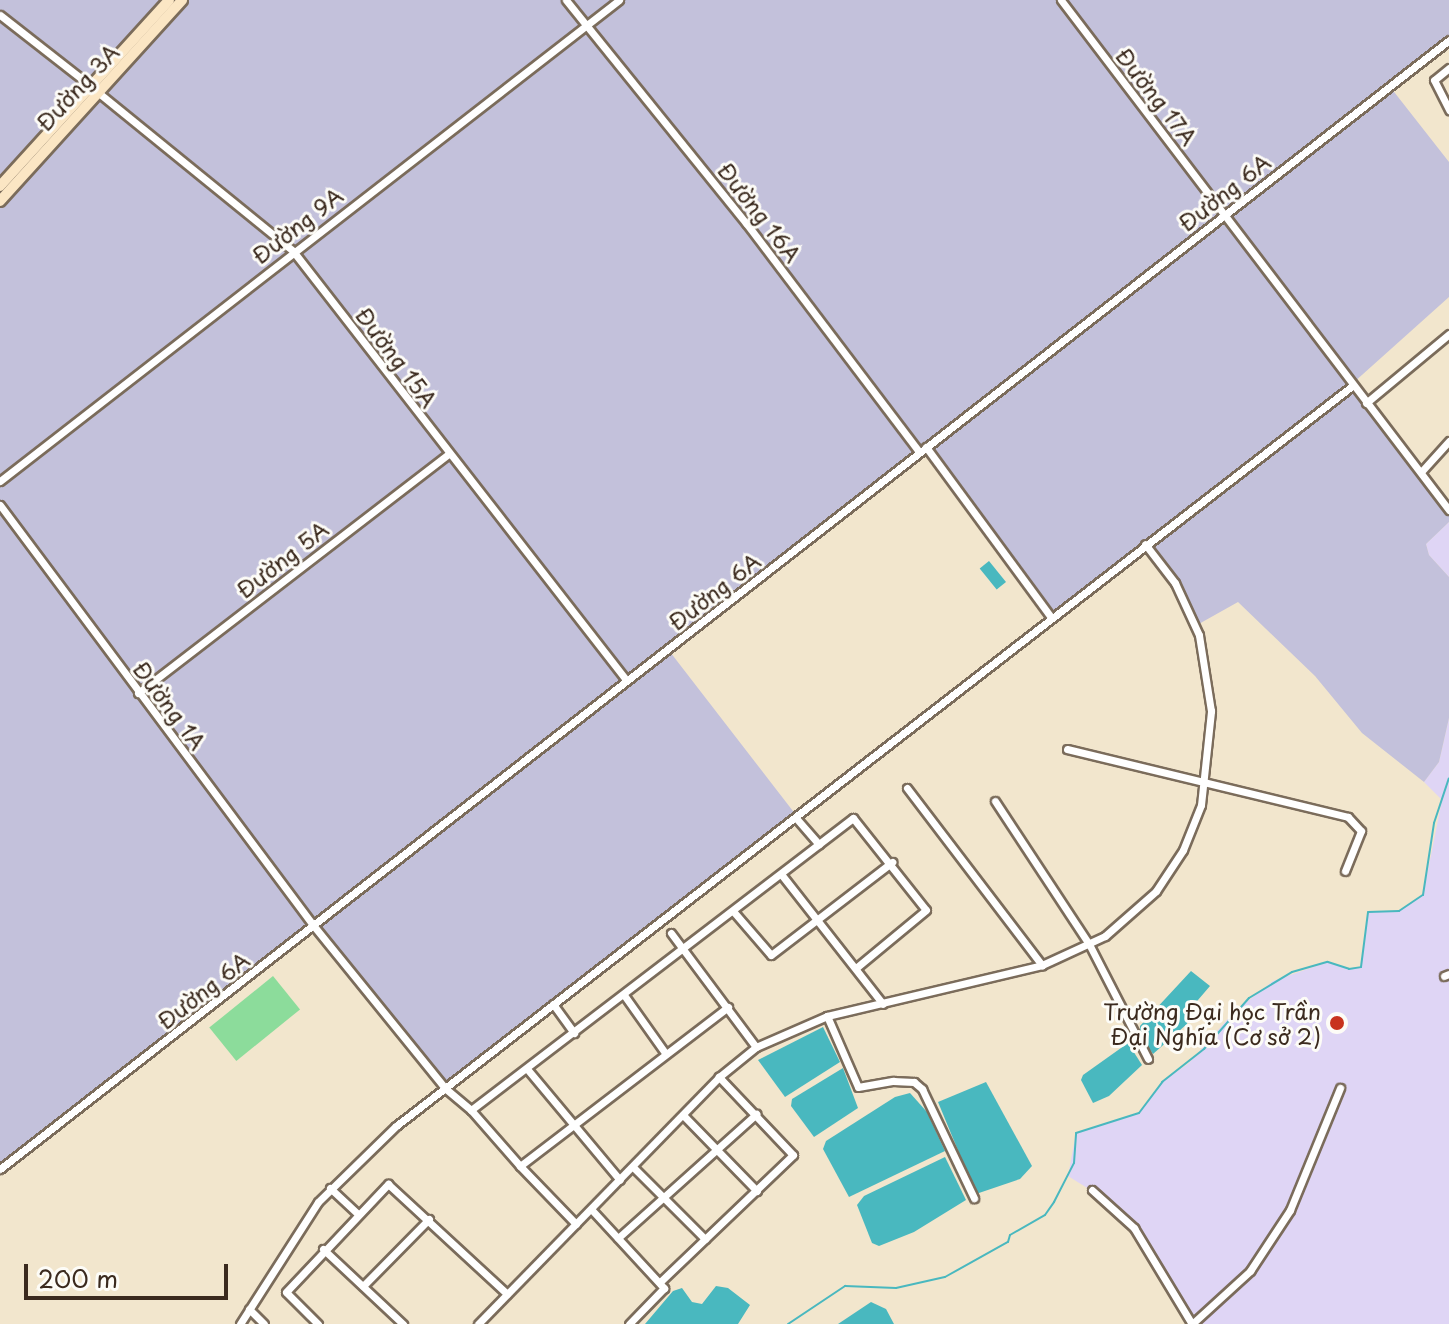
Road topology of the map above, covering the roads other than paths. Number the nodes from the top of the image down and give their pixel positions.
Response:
1 (169, 0) edge
2 (182, 0) edge
3 (566, 0) edge
4 (619, 0) edge
5 (1061, 0) edge
6 (0, 15) edge
7 (589, 22) junction
8 (1449, 40) edge
9 (1449, 68) edge
10 (96, 90) junction
11 (1449, 110) edge
12 (0, 186) edge
13 (0, 201) edge
14 (1224, 214) junction
15 (293, 251) junction
16 (1449, 334) edge
17 (1352, 386) junction
18 (1366, 403) junction
19 (1449, 441) edge
20 (922, 449) junction
21 (448, 454) junction
22 (1421, 472) junction
23 (0, 481) edge
24 (0, 505) edge
25 (1449, 510) edge
26 (1145, 544) junction
27 (1051, 617) junction
28 (627, 681) junction
29 (138, 693) junction
30 (1067, 749) dead end
31 (1205, 782) junction
32 (907, 788) dead end
33 (995, 801) dead end
34 (796, 818) junction
35 (819, 844) junction
36 (892, 862) junction
37 (1345, 871) dead end
38 (781, 874) junction
39 (733, 911) junction
40 (818, 920) junction
41 (313, 925) junction
42 (671, 933) dead end
43 (1089, 944) junction
44 (684, 949) junction
45 (1042, 965) junction
46 (857, 967) junction
47 (624, 995) junction
48 (553, 1004) junction
49 (883, 1004) junction
50 (728, 1007) junction
51 (827, 1016) junction
52 (574, 1033) junction
53 (756, 1047) junction
54 (666, 1054) junction
55 (1148, 1059) dead end
56 (528, 1070) junction
57 (719, 1077) junction
58 (1340, 1088) dead end
59 (446, 1089) junction
60 (471, 1110) junction
61 (756, 1114) junction
62 (683, 1115) junction
63 (573, 1125) junction
64 (718, 1150) junction
65 (520, 1166) junction
66 (633, 1167) junction
67 (0, 1169) edge
68 (620, 1180) junction
69 (330, 1188) junction
70 (1092, 1190) dead end
71 (757, 1191) junction
72 (664, 1197) junction
73 (974, 1198) dead end
74 (591, 1209) junction
75 (357, 1213) junction
76 (429, 1219) junction
77 (576, 1224) junction
78 (618, 1238) junction
79 (705, 1239) junction
80 (323, 1249) junction
81 (660, 1282) junction
82 (363, 1286) junction
83 (507, 1294) junction
84 (249, 1309) junction
85 (485, 1322) edge
86 (240, 1324) edge
87 (264, 1324) edge
88 (318, 1324) edge
89 (403, 1324) edge
90 (629, 1324) edge
91 (1192, 1324) edge

1 - 10 street, Đường 3A
2 - 10 street, Đường 3A
3 - 7 street, Đường 16A
4 - 7 street, Đường 9A
5 - 14 street, Đường 17A
6 - 10 street, Đường 15A
7 - 15 street, Đường 9A
7 - 20 street, Đường 16A
8 - 14 street, Đường 6A
9 - 11 street
10 - 12 street, Đường 3A
10 - 13 street, Đường 3A
10 - 15 street, Đường 15A
14 - 17 street, Đường 17A
14 - 20 street, Đường 6A
15 - 21 street, Đường 15A
15 - 23 street, Đường 9A
16 - 18 street
17 - 18 street, Đường 17A
17 - 26 street
18 - 22 street, Đường 17A
19 - 22 street
20 - 27 street, Đường 16A
20 - 28 street, Đường 6A
21 - 28 street, Đường 15A
21 - 29 street, Đường 5A
22 - 25 street, Đường 17A
24 - 29 street, Đường 1A
26 - 27 street
26 - 31 street
27 - 34 street
28 - 41 street, Đường 6A
29 - 41 street, Đường 1A
30 - 31 street
31 - 37 street
31 - 43 street
32 - 45 street
33 - 43 street
34 - 35 street
34 - 48 street
35 - 36 street
35 - 38 street
36 - 40 street
36 - 46 street
38 - 39 street
38 - 40 street
39 - 40 street
39 - 44 street
40 - 46 street
41 - 59 street, Đường 1A
41 - 67 street, Đường 6A
42 - 44 street
43 - 45 street
43 - 55 street
44 - 47 street
44 - 50 street
45 - 49 street
46 - 49 street
47 - 52 street
47 - 54 street
48 - 52 street
48 - 59 street
49 - 51 street
50 - 53 street
50 - 54 street
51 - 53 street
51 - 73 street
52 - 56 street
53 - 57 street
54 - 63 street
56 - 60 street
56 - 63 street
57 - 61 street
57 - 62 street
58 - 91 street
59 - 60 street, Đường 1A
59 - 69 street
60 - 65 street, Đường 1A
61 - 64 street
61 - 71 street
62 - 64 street
62 - 66 street
63 - 65 street
63 - 68 street
64 - 71 street
64 - 72 street
65 - 77 street, Đường 1A
66 - 68 street
66 - 72 street
68 - 74 street
69 - 75 street
69 - 84 street
70 - 91 street
71 - 79 street
72 - 78 street
72 - 79 street
74 - 77 street
74 - 78 street
75 - 76 street
75 - 80 street
76 - 82 street
76 - 83 street
77 - 83 street
78 - 81 street
79 - 81 street
80 - 82 street
80 - 88 street
81 - 90 street
82 - 89 street
83 - 85 street
84 - 86 street
84 - 87 street

